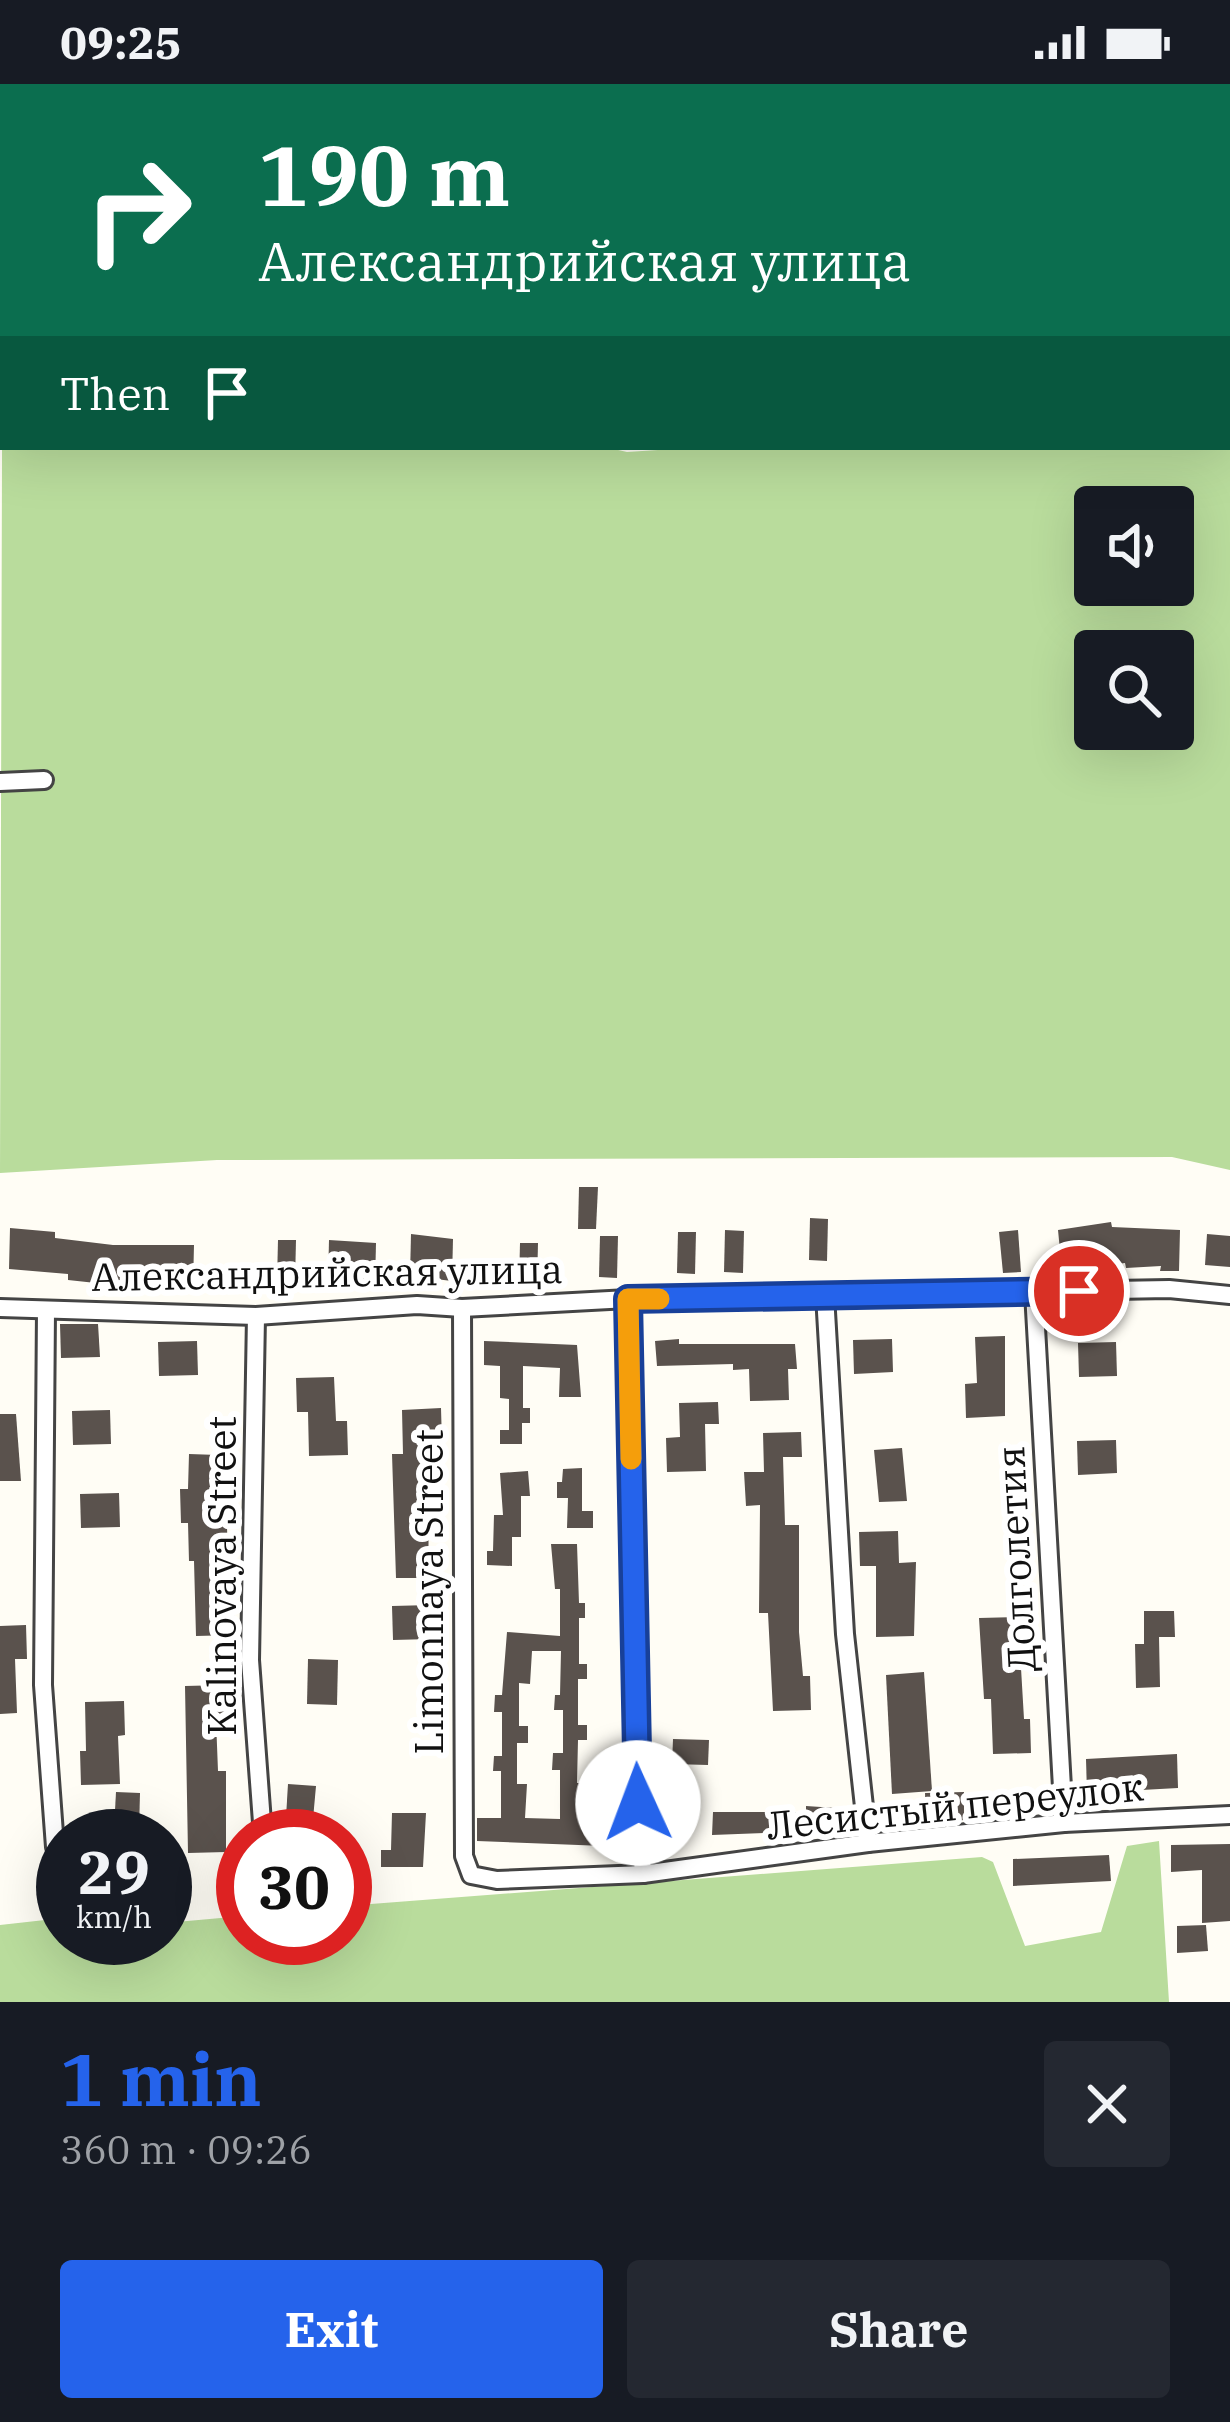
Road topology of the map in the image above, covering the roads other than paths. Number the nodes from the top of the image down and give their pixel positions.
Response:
1 (44, 780) dead end
2 (0, 782) edge
3 (1034, 1292) junction
4 (825, 1295) junction
5 (1230, 1295) edge
6 (628, 1299) junction
7 (0, 1308) edge
8 (462, 1308) junction
9 (46, 1310) junction
10 (256, 1316) junction
11 (52, 1809) edge
12 (260, 1809) edge
13 (1230, 1814) edge
14 (1064, 1823) junction
15 (868, 1843) junction
16 (643, 1874) junction
17 (471, 1875) joint

1 - 2 street
3 - 4 street, Александрийская улица
3 - 5 street, Александрийская улица
3 - 14 street, Долголетия
4 - 6 street, Александрийская улица
4 - 15 street
6 - 8 street, Александрийская улица
6 - 16 street
7 - 9 street, Александрийская улица
8 - 10 street, Александрийская улица
8 - 17 street, Limonnaya Street
9 - 10 street, Александрийская улица
9 - 11 street
10 - 12 street, Kalinovaya Street
13 - 14 street, Лесистый переулок
14 - 15 street, Лесистый переулок
15 - 16 street, Лесистый переулок
16 - 17 street, Лесистый переулок

